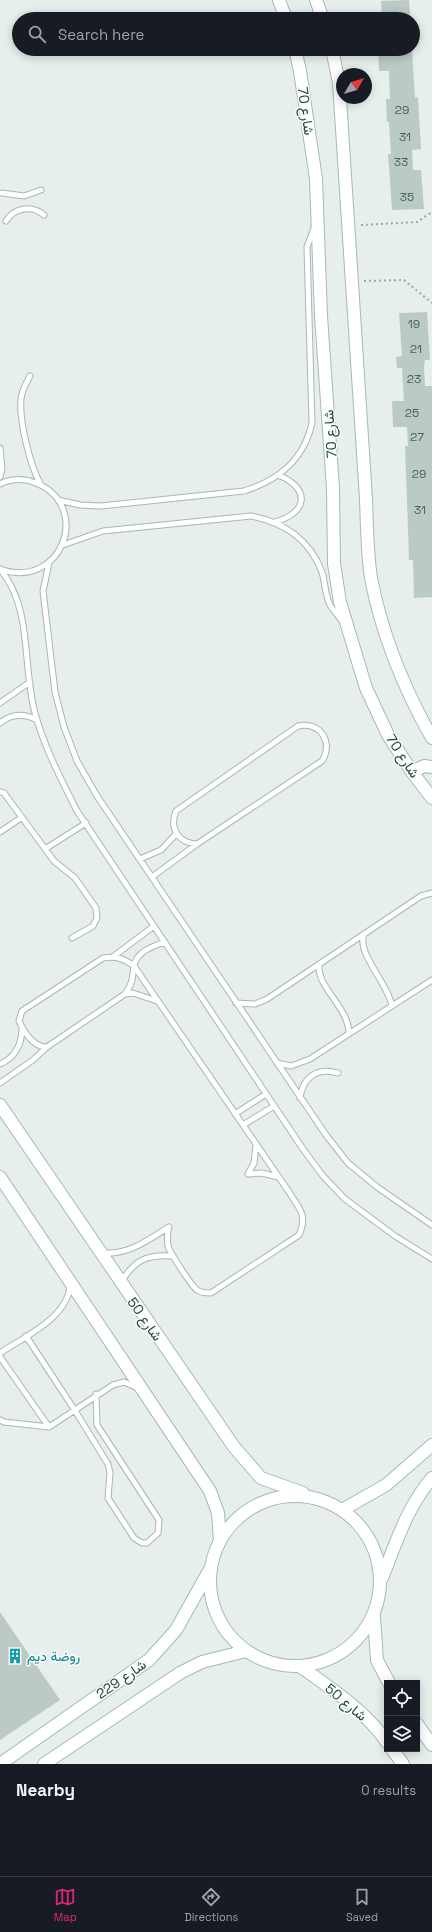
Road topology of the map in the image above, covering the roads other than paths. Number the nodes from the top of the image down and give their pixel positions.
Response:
1 (279, 0) edge
2 (316, 0) edge
3 (283, 12) edge
4 (320, 12) edge
5 (297, 56) edge
6 (333, 56) edge
7 (41, 190) dead end
8 (2, 193) dead end
9 (44, 215) dead end
10 (6, 220) dead end
11 (317, 220) junction
12 (30, 376) dead end
13 (0, 448) edge
14 (278, 475) junction
15 (0, 477) edge
16 (0, 484) edge
17 (41, 485) junction
18 (58, 500) junction
19 (276, 522) junction
20 (63, 545) junction
21 (49, 563) junction
22 (0, 569) edge
23 (347, 627) junction
24 (30, 682) junction
25 (0, 703) edge
26 (37, 720) junction
27 (0, 722) edge
28 (432, 738) edge
29 (432, 767) edge
30 (412, 772) junction
31 (0, 792) edge
32 (432, 798) edge
33 (21, 818) junction
34 (86, 823) junction
35 (0, 832) edge
36 (176, 834) junction
37 (197, 844) junction
38 (46, 849) junction
39 (140, 859) junction
40 (152, 877) junction
41 (432, 893) edge
42 (154, 926) junction
43 (364, 934) junction
44 (72, 938) dead end
45 (165, 942) junction
46 (114, 956) junction
47 (319, 965) junction
48 (134, 966) junction
49 (432, 980) edge
50 (125, 994) junction
51 (158, 1001) junction
52 (236, 1003) junction
53 (392, 1006) junction
54 (22, 1028) junction
55 (349, 1034) junction
56 (47, 1047) junction
57 (277, 1063) junction
58 (0, 1064) edge
59 (338, 1073) dead end
60 (0, 1082) edge
61 (266, 1094) junction
62 (300, 1098) junction
63 (0, 1105) edge
64 (274, 1106) junction
65 (235, 1114) junction
66 (242, 1125) junction
67 (256, 1144) junction
68 (0, 1177) edge
69 (278, 1177) junction
70 (432, 1225) edge
71 (100, 1253) junction
72 (173, 1256) junction
73 (432, 1259) edge
74 (70, 1283) junction
75 (121, 1284) junction
76 (26, 1336) junction
77 (0, 1353) edge
78 (0, 1357) edge
79 (143, 1390) junction
80 (96, 1394) junction
81 (74, 1409) junction
82 (0, 1420) edge
83 (49, 1427) junction
84 (432, 1445) edge
85 (432, 1478) edge
86 (319, 1499) junction
87 (342, 1510) junction
88 (220, 1541) junction
89 (211, 1566) junction
90 (381, 1581) junction
91 (374, 1616) junction
92 (246, 1651) junction
93 (301, 1667) junction
94 (387, 1680) edge
95 (420, 1728) edge
96 (384, 1739) edge
97 (432, 1745) edge
98 (394, 1752) edge
99 (0, 1764) edge
100 (44, 1764) edge
101 (403, 1764) edge

1 - 3 main road
2 - 4 main road
5 - 11 main road, شارع 70
6 - 28 main road
7 - 8 lane
9 - 10 lane
11 - 14 lane
11 - 23 main road, شارع 70
12 - 17 lane
13 - 15 lane
14 - 18 lane
14 - 19 lane
16 - 17 lane
17 - 18 lane
18 - 20 lane
19 - 20 lane
19 - 23 lane
20 - 21 lane
21 - 22 lane
21 - 39 lane
22 - 24 lane
23 - 30 main road, شارع 70
24 - 25 lane
24 - 26 lane
26 - 27 lane
26 - 34 lane
29 - 30 main road
30 - 32 main road, شارع 70
31 - 33 lane
33 - 35 lane
33 - 38 lane
34 - 38 lane
34 - 42 lane
36 - 37 lane
36 - 37 lane
36 - 39 lane
37 - 40 lane
38 - 44 lane
39 - 40 lane
40 - 52 lane
41 - 43 lane
42 - 45 lane
42 - 46 lane
43 - 47 lane
43 - 53 lane
45 - 48 lane
45 - 61 lane
46 - 48 lane
46 - 54 lane
47 - 52 lane
47 - 55 lane
48 - 50 lane
48 - 51 lane
49 - 53 lane
50 - 51 lane
50 - 56 lane
51 - 65 lane
52 - 57 lane
53 - 55 lane
54 - 56 lane
54 - 58 lane
55 - 57 lane
56 - 60 lane
57 - 62 lane
59 - 62 lane
61 - 64 lane
61 - 65 lane
62 - 70 lane
63 - 71 main road, شارع 50
64 - 66 lane
64 - 73 lane
65 - 66 lane
66 - 67 lane
67 - 69 lane
67 - 69 lane
68 - 74 main road
69 - 72 lane
71 - 72 lane
71 - 75 main road, شارع 50
72 - 75 lane
74 - 76 lane
74 - 79 main road
75 - 86 main road, شارع 50
76 - 77 lane
76 - 81 lane
78 - 83 lane
79 - 80 lane
79 - 88 main road
80 - 81 lane
80 - 81 lane
81 - 83 lane
82 - 83 lane
84 - 87 main road
85 - 90 main road
86 - 87 main road
86 - 88 main road
87 - 90 main road
88 - 89 main road
89 - 92 main road
89 - 99 main road, شارع 229
90 - 91 main road
91 - 93 main road
91 - 94 main road
92 - 93 main road
92 - 100 main road, شارع 229
93 - 96 main road, شارع 50
95 - 97 main road
98 - 101 main road

